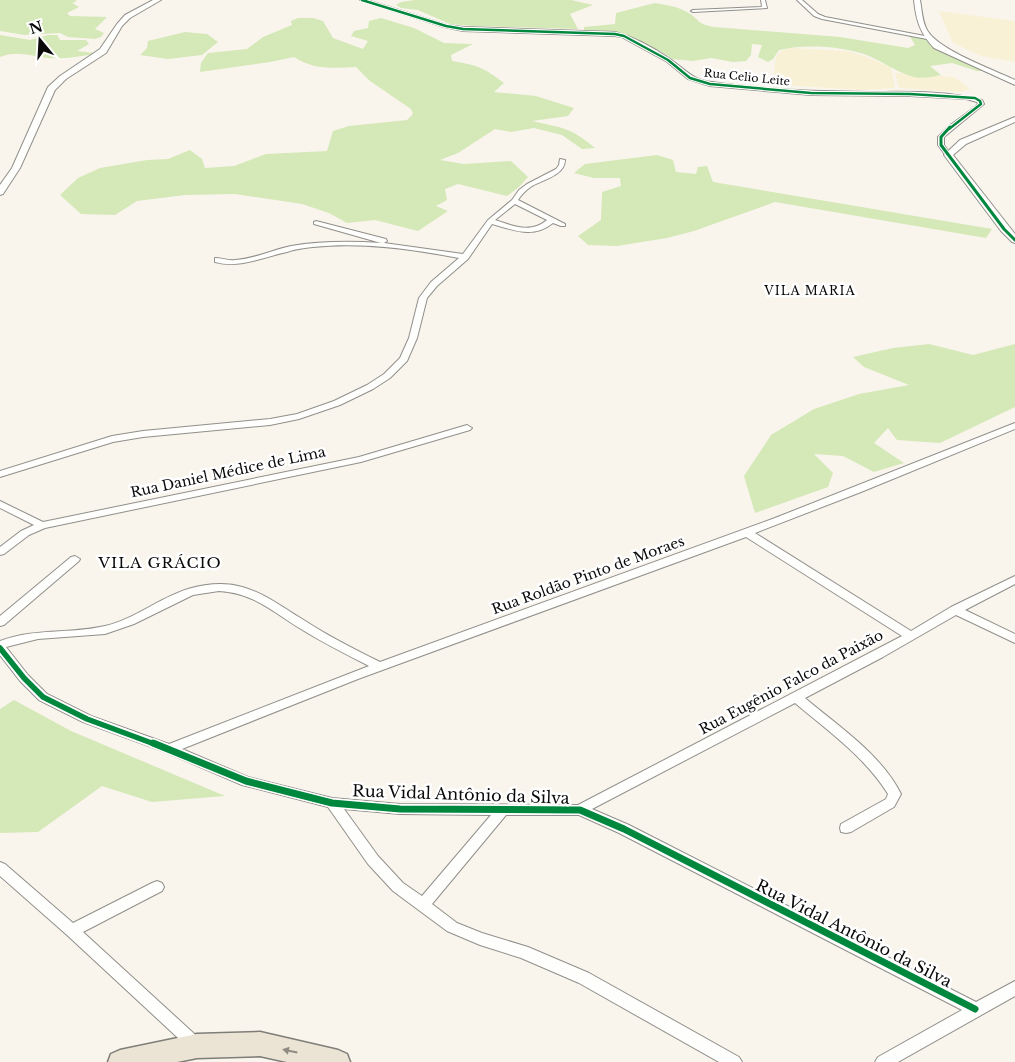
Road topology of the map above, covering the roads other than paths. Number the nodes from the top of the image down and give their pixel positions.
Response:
1 (158, 0) edge
2 (362, 0) edge
3 (763, 0) edge
4 (799, 0) edge
5 (917, 0) edge
6 (693, 11) dead end
7 (927, 36) junction
8 (1015, 83) edge
9 (1015, 119) edge
10 (948, 155) junction
11 (562, 160) dead end
12 (0, 192) edge
13 (514, 201) junction
14 (553, 219) junction
15 (490, 221) junction
16 (316, 223) dead end
17 (563, 225) dead end
18 (1015, 240) edge
19 (408, 247) junction
20 (465, 257) junction
21 (218, 260) dead end
22 (1015, 426) edge
23 (467, 428) dead end
24 (0, 474) edge
25 (0, 504) edge
26 (42, 525) junction
27 (747, 533) junction
28 (0, 552) edge
29 (74, 559) dead end
30 (1015, 580) edge
31 (955, 610) junction
32 (0, 622) edge
33 (911, 636) junction
34 (1015, 639) edge
35 (0, 647) edge
36 (380, 666) junction
37 (796, 697) junction
38 (169, 749) junction
39 (332, 803) junction
40 (580, 810) junction
41 (502, 811) junction
42 (846, 828) dead end
43 (0, 868) edge
44 (157, 887) dead end
45 (423, 905) junction
46 (72, 931) junction
47 (1015, 988) edge
48 (975, 1009) junction
49 (197, 1046) junction
50 (120, 1062) edge
51 (338, 1062) edge
52 (734, 1062) edge
53 (883, 1062) edge

1 - 12 street
2 - 10 street, Rua Celio Leite
3 - 6 street
4 - 7 street
5 - 7 street
7 - 8 street
9 - 10 street
10 - 18 street
11 - 13 street
13 - 14 street
13 - 15 street
14 - 15 street
14 - 17 street
15 - 20 street
16 - 19 street
19 - 20 street
19 - 21 street
20 - 24 street
22 - 27 street, Rua Roldão Pinto de Moraes
23 - 26 street, Rua Daniel Médice de Lima
25 - 26 street
26 - 28 street, Rua Daniel Médice de Lima
27 - 33 street
27 - 36 street, Rua Roldão Pinto de Moraes
29 - 32 street
30 - 31 street, Rua Eugênio Falco da Paixão
31 - 33 street, Rua Eugênio Falco da Paixão
31 - 34 street
33 - 37 street, Rua Eugênio Falco da Paixão
35 - 36 street
35 - 38 street, Rua Vidal Antônio da Silva
36 - 38 street, Rua Roldão Pinto de Moraes
37 - 40 street, Rua Eugênio Falco da Paixão
37 - 42 street
38 - 39 street, Rua Vidal Antônio da Silva
39 - 41 street, Rua Vidal Antônio da Silva
39 - 45 street
40 - 41 street, Rua Vidal Antônio da Silva
40 - 48 street, Rua Vidal Antônio da Silva
41 - 45 street
43 - 46 street
44 - 46 street
45 - 52 street
46 - 49 street
47 - 48 street
48 - 53 street
49 - 50 main road
51 -> 49 main road

